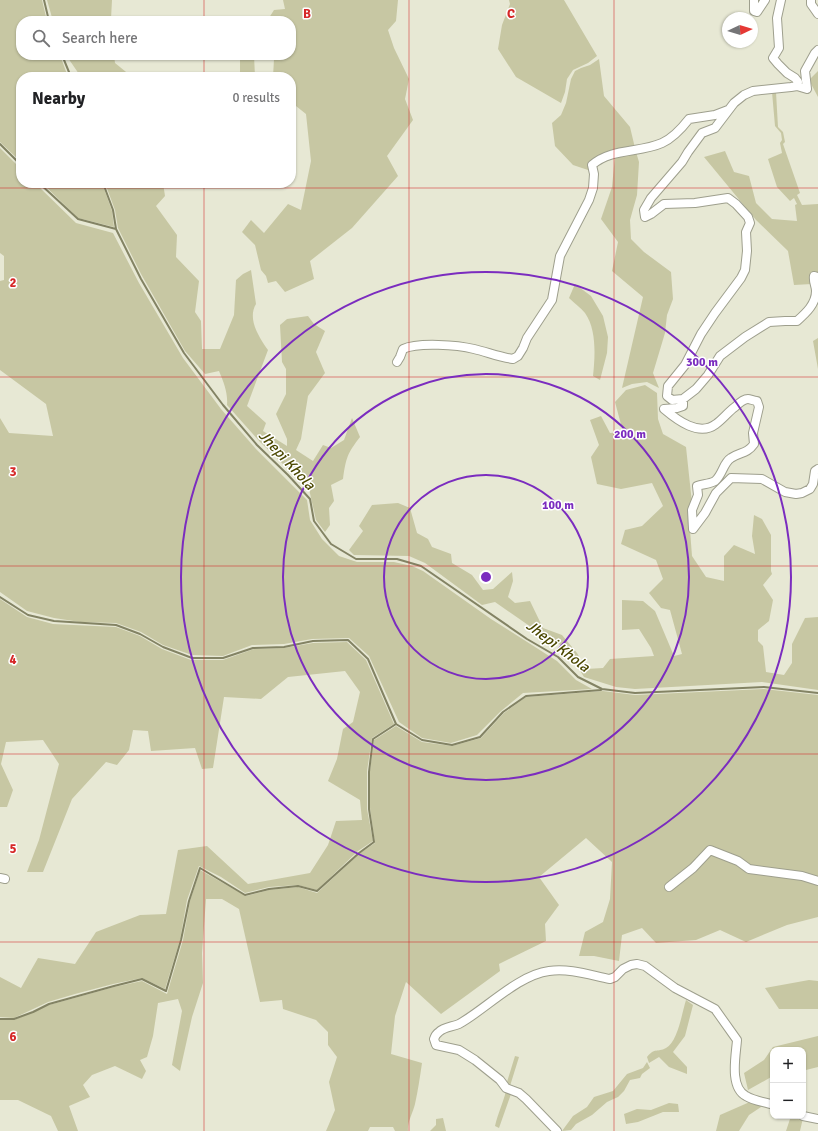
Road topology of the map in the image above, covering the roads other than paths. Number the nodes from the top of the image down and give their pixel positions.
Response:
1 (754, 0) edge
2 (765, 0) edge
3 (781, 0) edge
4 (811, 0) edge
5 (818, 14) edge
6 (818, 50) edge
7 (797, 86) junction
8 (728, 110) junction
9 (818, 277) edge
10 (397, 362) dead end
11 (683, 399) junction
12 (818, 469) edge
13 (818, 881) edge
14 (668, 887) dead end
15 (770, 1104) edge
16 (806, 1117) edge
17 (818, 1120) edge
18 (557, 1131) edge

1 - 2 street
3 - 7 street
4 - 5 street
6 - 7 street
7 - 8 street
8 - 10 street
8 - 11 street
9 - 11 street
11 - 12 street
13 - 14 street
15 - 18 street
16 - 17 street

